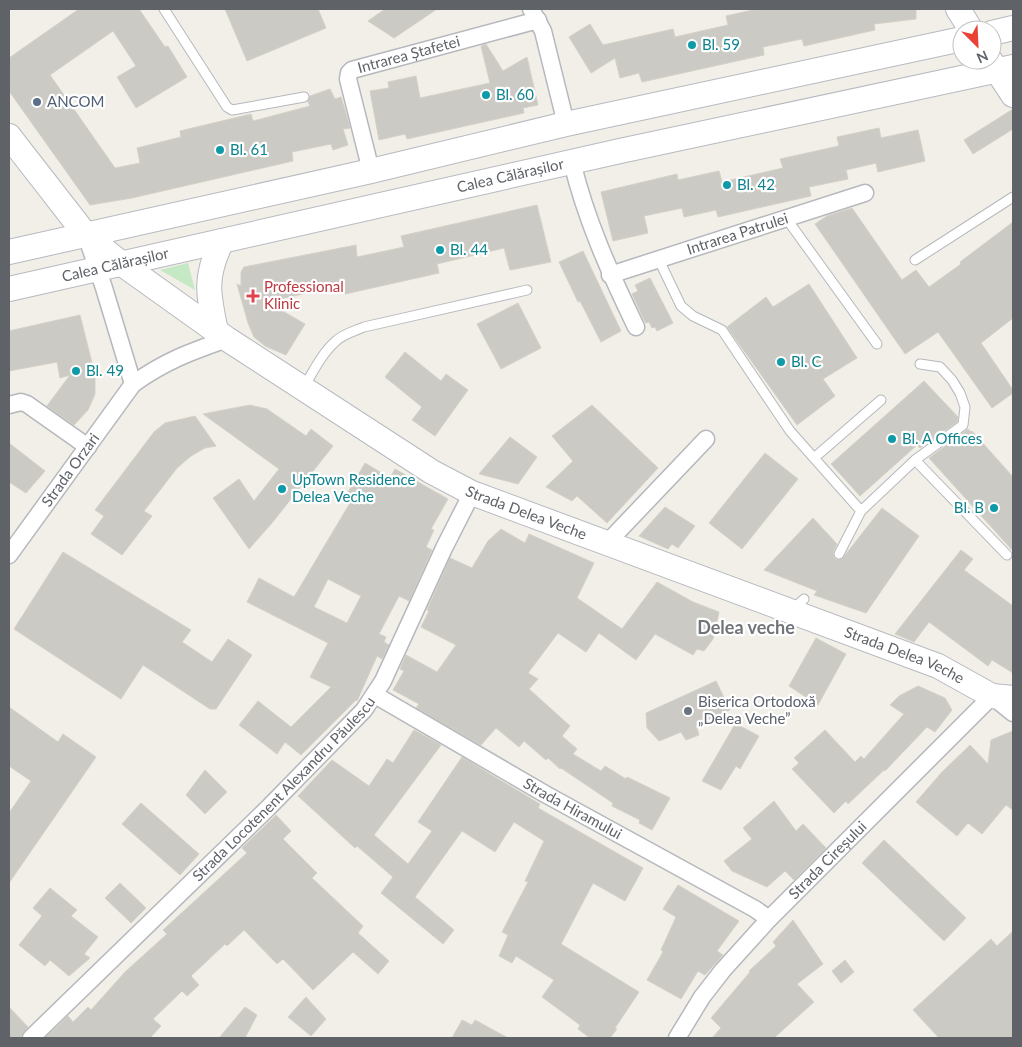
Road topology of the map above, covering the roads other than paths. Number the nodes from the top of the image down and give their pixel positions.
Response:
1 (164, 9) edge
2 (958, 9) edge
3 (534, 15) edge
4 (965, 20) edge
5 (952, 41) edge
6 (982, 70) edge
7 (1002, 70) edge
8 (1013, 95) edge
9 (304, 98) dead end
10 (566, 124) junction
11 (9, 136) edge
12 (572, 162) junction
13 (372, 171) junction
14 (865, 193) dead end
15 (1013, 197) edge
16 (786, 218) junction
17 (86, 235) junction
18 (222, 242) junction
19 (9, 252) edge
20 (658, 258) junction
21 (915, 260) dead end
22 (122, 264) junction
23 (98, 269) junction
24 (610, 275) junction
25 (9, 289) edge
26 (527, 290) dead end
27 (636, 326) dead end
28 (221, 335) junction
29 (877, 344) dead end
30 (920, 364) dead end
31 (133, 384) junction
32 (302, 388) junction
33 (880, 400) dead end
34 (9, 405) edge
35 (706, 439) dead end
36 (88, 447) junction
37 (814, 458) junction
38 (915, 460) junction
39 (472, 493) junction
40 (861, 511) junction
41 (608, 544) junction
42 (840, 554) dead end
43 (9, 555) edge
44 (1007, 555) dead end
45 (375, 695) junction
46 (1003, 697) edge
47 (1013, 713) edge
48 (770, 919) junction
49 (31, 1038) edge
50 (677, 1038) edge

1 - 9 lane
2 - 4 main road
3 - 10 street
3 - 13 street, Intrarea Ștafetei
5 - 10 main road
6 - 12 main road, Calea Călărașilor
7 - 8 main road
10 - 13 main road
11 - 17 main road, Strada Delea Veche
12 - 18 main road, Calea Călărașilor
12 - 24 street
13 - 17 main road
14 - 16 street, Intrarea Patrulei
15 - 21 lane
16 - 20 street, Intrarea Patrulei
16 - 29 lane
17 - 19 main road
17 - 22 main road, Strada Delea Veche
17 - 23 street
18 - 22 main road, Calea Călărașilor
18 - 28 main road
20 - 24 street, Intrarea Patrulei
20 - 37 lane
22 - 23 main road, Calea Călărașilor
22 - 28 main road, Strada Delea Veche
23 - 25 main road, Calea Călărașilor
23 - 31 street
24 - 27 street
26 - 32 lane
28 - 31 street, Strada Orzari
28 - 32 main road, Strada Delea Veche
30 - 38 lane
31 - 36 street, Strada Orzari
32 - 39 main road, Strada Delea Veche
33 - 37 lane
34 - 36 street
35 - 41 street
36 - 43 street, Strada Orzari
37 - 40 lane
38 - 40 lane
38 - 44 lane
39 - 41 main road, Strada Delea Veche
39 - 45 street, Strada Locotenent Alexandru Păulescu
40 - 42 lane
41 - 46 main road, Strada Delea Veche
45 - 48 street, Strada Hiramului
45 - 49 street, Strada Locotenent Alexandru Păulescu
46 - 47 street
46 - 48 street, Strada Cireșului
48 - 50 street, Strada Cireșului

